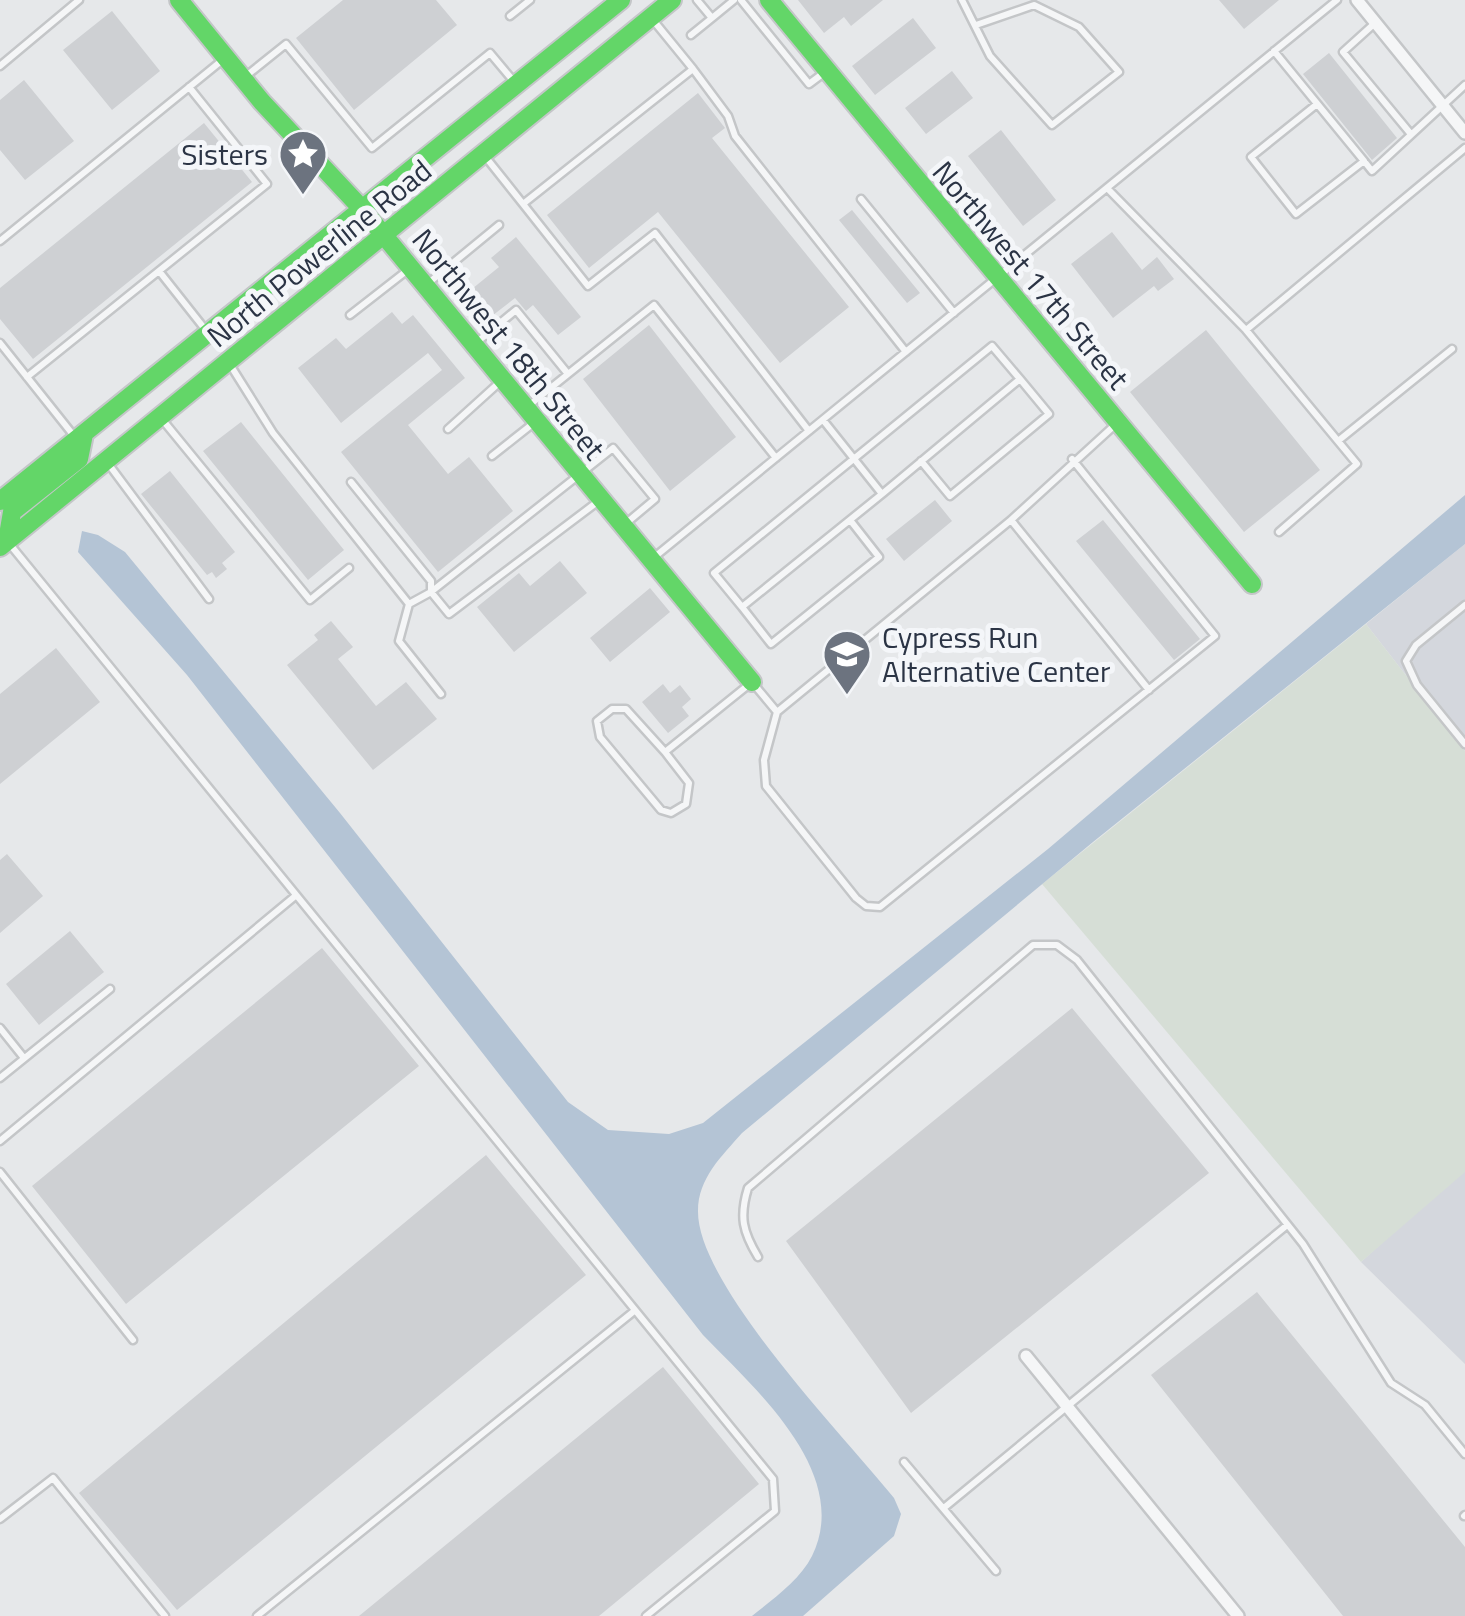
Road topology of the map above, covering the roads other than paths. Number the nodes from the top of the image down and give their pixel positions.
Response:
1 (79, 0) edge
2 (179, 0) edge
3 (530, 0) edge
4 (621, 0) edge
5 (672, 0) edge
6 (697, 0) edge
7 (738, 0) edge
8 (769, 0) edge
9 (962, 0) edge
10 (1337, 0) edge
11 (1357, 0) edge
12 (510, 16) dead end
13 (651, 17) junction
14 (712, 18) junction
15 (1376, 23) junction
16 (976, 24) junction
17 (690, 35) dead end
18 (1274, 51) junction
19 (226, 57) junction
20 (0, 66) edge
21 (693, 69) junction
22 (827, 70) junction
23 (243, 78) junction
24 (516, 85) junction
25 (1465, 85) edge
26 (189, 87) junction
27 (1317, 104) junction
28 (1443, 106) junction
29 (1410, 133) junction
30 (1465, 133) edge
31 (1465, 148) edge
32 (484, 154) junction
33 (1364, 162) junction
34 (1107, 188) junction
35 (861, 199) dead end
36 (523, 204) junction
37 (363, 210) junction
38 (500, 225) dead end
39 (384, 236) junction
40 (0, 240) edge
41 (410, 268) junction
42 (159, 271) junction
43 (997, 278) junction
44 (425, 286) junction
45 (954, 312) junction
46 (350, 315) dead end
47 (1246, 330) junction
48 (209, 334) junction
49 (0, 343) edge
50 (473, 345) junction
51 (1452, 349) dead end
52 (906, 352) junction
53 (228, 362) junction
54 (568, 374) junction
55 (27, 377) junction
56 (1020, 379) junction
57 (502, 380) junction
58 (531, 415) junction
59 (160, 417) junction
60 (822, 420) junction
61 (1118, 422) junction
62 (448, 429) dead end
63 (809, 432) junction
64 (81, 436) junction
65 (1338, 441) junction
66 (492, 456) dead end
67 (776, 458) junction
68 (853, 458) junction
69 (1072, 459) junction
70 (106, 461) junction
71 (922, 462) junction
72 (580, 474) junction
73 (350, 482) dead end
74 (882, 494) junction
75 (601, 499) junction
76 (0, 501) edge
77 (850, 520) junction
78 (1011, 520) junction
79 (623, 526) junction
80 (1278, 532) dead end
81 (4, 544) edge
82 (651, 560) junction
83 (349, 568) dead end
84 (1252, 584) dead end
85 (430, 592) junction
86 (209, 599) dead end
87 (409, 604) junction
88 (1465, 605) edge
89 (742, 607) junction
90 (752, 682) junction
91 (1149, 690) junction
92 (441, 694) dead end
93 (777, 712) junction
94 (1465, 744) edge
95 (665, 752) junction
96 (294, 897) junction
97 (110, 989) dead end
98 (0, 1028) edge
99 (24, 1058) junction
100 (0, 1078) edge
101 (0, 1142) edge
102 (0, 1172) edge
103 (1286, 1226) junction
104 (758, 1257) dead end
105 (633, 1312) junction
106 (133, 1340) dead end
107 (1026, 1356) dead end
108 (1067, 1406) junction
109 (1465, 1454) edge
110 (904, 1462) dead end
111 (944, 1507) junction
112 (0, 1519) edge
113 (996, 1570) dead end
114 (165, 1616) edge
115 (257, 1616) edge
116 (646, 1616) edge
117 (1238, 1616) edge

1 - 20 lane
2 - 19 main road, Northwest 18th Street
3 - 12 lane
4 - 24 main road, North Powerline Road
5 - 13 main road, North Powerline Road
6 - 14 lane
7 - 14 lane
7 - 22 lane
8 - 22 main road, Northwest 17th Street
9 - 16 lane
10 - 18 lane
11 - 15 street
13 - 21 lane
13 - 32 main road, North Powerline Road
14 - 17 lane
15 - 28 street
15 - 29 lane
16 - 16 lane
18 - 27 lane
18 - 34 lane
19 - 23 main road, Northwest 18th Street
19 - 26 lane
21 - 36 lane
21 - 52 lane
22 - 43 main road, Northwest 17th Street
23 - 24 lane
23 - 37 main road, Northwest 18th Street
24 - 37 main road, North Powerline Road
25 - 28 lane
26 - 40 lane
26 - 42 lane
27 - 33 lane
27 - 33 lane
28 - 29 lane
28 - 30 street
29 - 33 lane
31 - 47 lane
32 - 36 lane
32 - 39 main road, North Powerline Road
34 - 43 lane
34 - 47 lane
35 - 45 lane
36 - 63 lane
37 - 39 main road, Northwest 18th Street
37 - 48 main road, North Powerline Road
38 - 44 lane
39 - 41 main road, Northwest 18th Street
39 - 53 main road, North Powerline Road
41 - 44 main road, Northwest 18th Street
41 - 46 lane
42 - 48 lane
42 - 55 lane
43 - 45 lane
43 - 61 main road, Northwest 17th Street
44 - 50 main road, Northwest 18th Street
45 - 52 lane
47 - 65 lane
48 - 64 main road, North Powerline Road
49 - 55 lane
50 - 54 lane
50 - 57 main road, Northwest 18th Street
51 - 65 lane
52 - 60 lane
53 - 59 main road, North Powerline Road
53 - 87 lane
54 - 58 lane
54 - 67 lane
55 - 64 lane
56 - 68 lane
56 - 71 lane
56 - 71 lane
57 - 58 main road, Northwest 18th Street
57 - 62 lane
58 - 66 lane
58 - 72 main road, Northwest 18th Street
59 - 70 main road, North Powerline Road
59 - 83 lane
60 - 63 lane
60 - 68 lane
61 - 69 lane
61 - 84 main road, Northwest 17th Street
63 - 67 lane
64 - 76 main road, North Powerline Road
64 - 81 main road
65 - 80 lane
67 - 82 lane
68 - 74 lane
68 - 89 lane
69 - 78 lane
69 - 91 lane
70 - 81 main road, North Powerline Road
70 - 86 lane
71 - 74 lane
72 - 75 main road, Northwest 18th Street
72 - 79 lane
72 - 85 lane
73 - 85 lane
74 - 77 lane
75 - 79 main road, Northwest 18th Street
75 - 85 lane
77 - 89 lane
77 - 89 lane
78 - 91 lane
78 - 93 lane
79 - 82 main road, Northwest 18th Street
81 - 96 lane
82 - 90 main road, Northwest 18th Street
85 - 87 lane
87 - 92 lane
88 - 94 lane
90 - 93 lane
90 - 95 lane
91 - 93 lane
95 - 95 lane
96 - 101 lane
96 - 105 lane
97 - 99 lane
98 - 99 lane
99 - 100 lane
102 - 106 lane
103 - 104 lane
103 - 108 lane
103 - 109 lane
105 - 115 lane
105 - 116 lane
107 - 108 street
108 - 111 lane
108 - 117 street
110 - 111 lane
111 - 113 lane
112 - 114 lane

